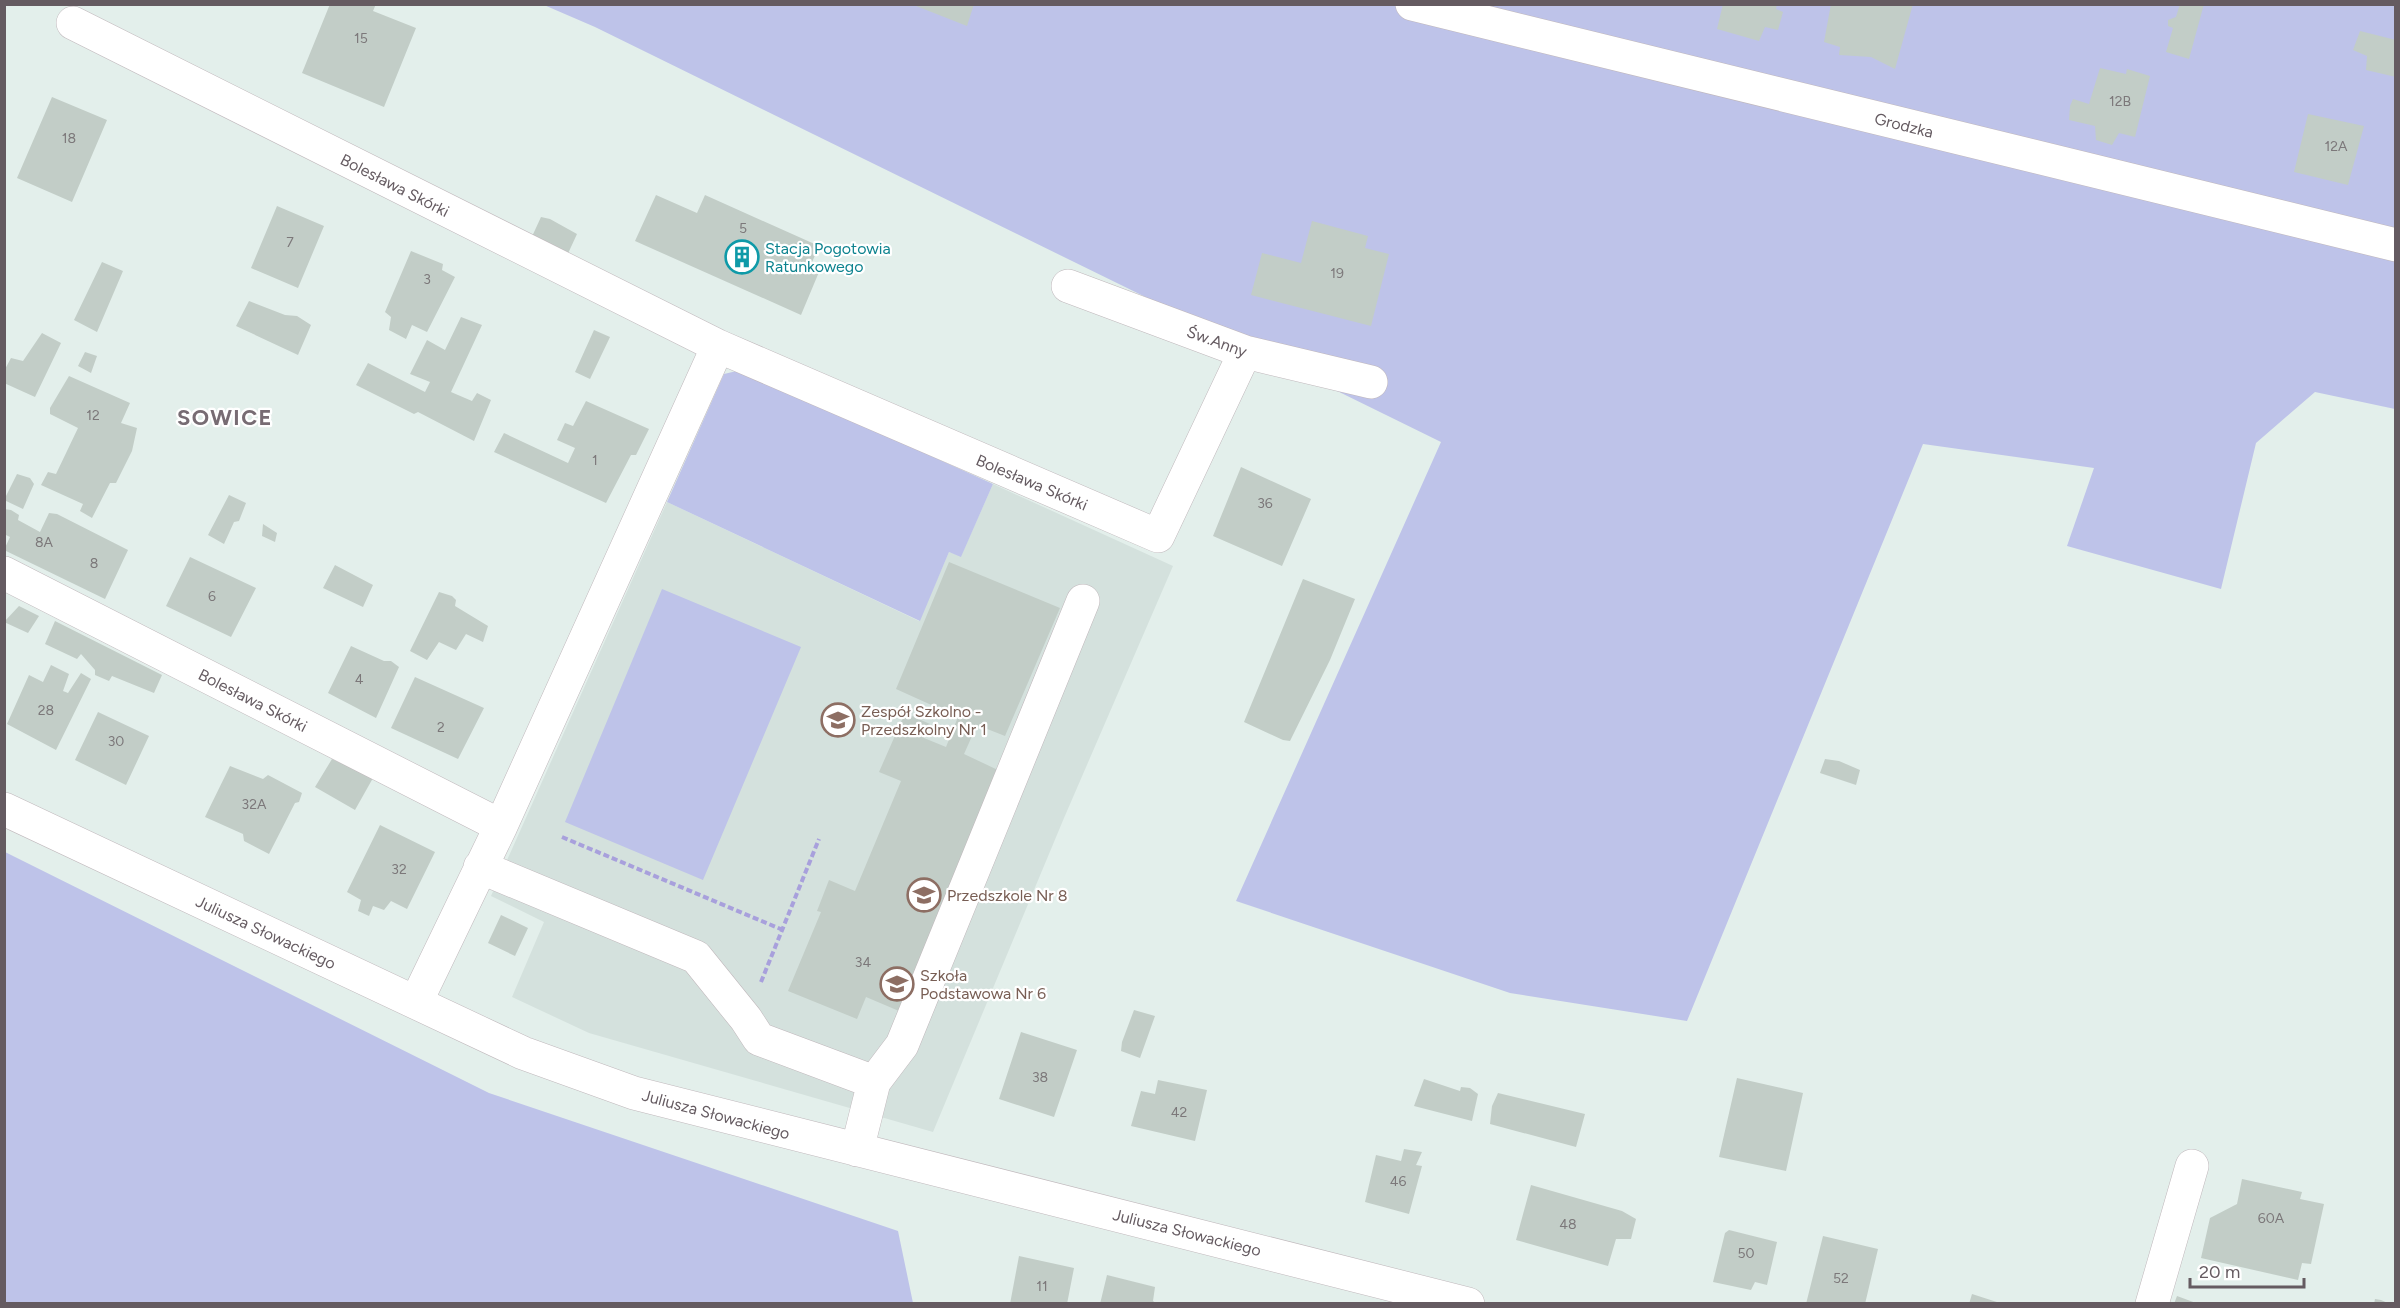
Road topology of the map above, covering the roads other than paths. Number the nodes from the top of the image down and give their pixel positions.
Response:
1 (1412, 4) edge
2 (73, 23) dead end
3 (2396, 245) edge
4 (1068, 286) dead end
5 (718, 346) junction
6 (1245, 352) junction
7 (1371, 382) dead end
8 (4, 573) edge
9 (1083, 601) dead end
10 (4, 809) edge
11 (501, 826) junction
12 (480, 867) junction
13 (416, 1002) junction
14 (874, 1082) junction
15 (857, 1150) junction
16 (2192, 1166) dead end
17 (1467, 1304) edge
18 (2152, 1304) edge

1 - 3 street, Grodzka
2 - 5 street, Bolesława Skórki
4 - 6 street, Św.Anny
5 - 6 street, Bolesława Skórki
5 - 11 street
6 - 7 street, Św.Anny
8 - 11 street, Bolesława Skórki
9 - 14 street
10 - 13 street, Juliusza Słowackiego
11 - 12 street
12 - 13 street
12 - 14 street
13 - 15 street, Juliusza Słowackiego
14 - 15 street
15 - 17 street, Juliusza Słowackiego
16 - 18 street

